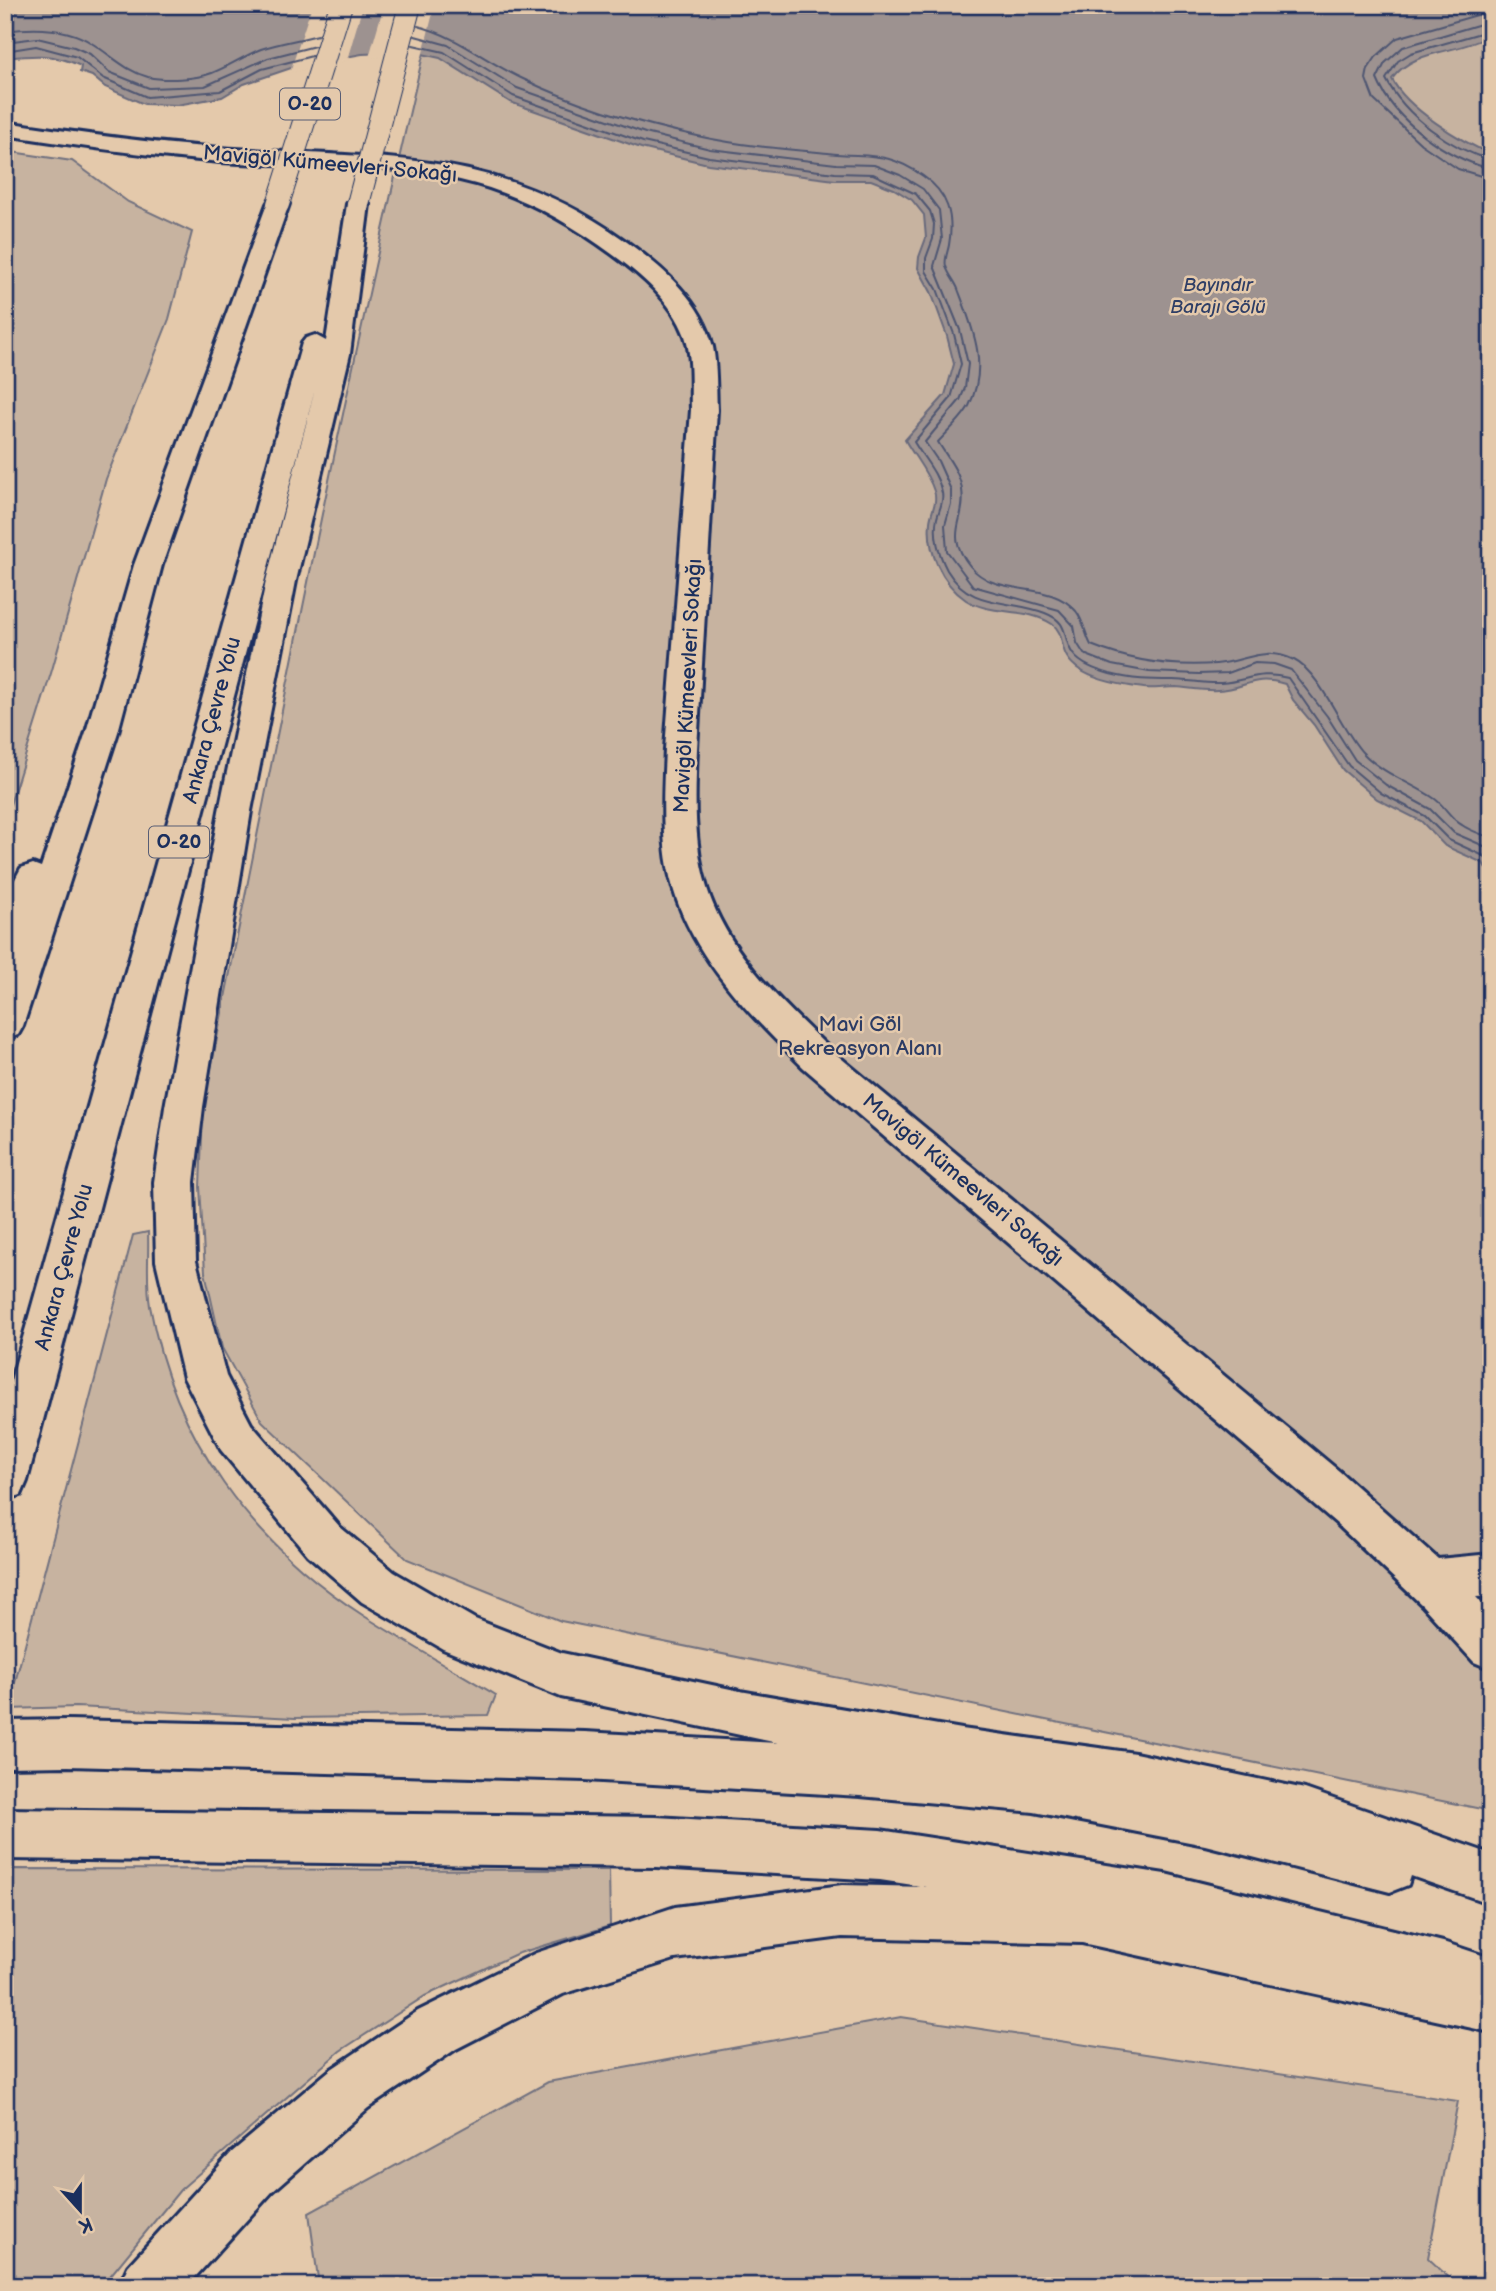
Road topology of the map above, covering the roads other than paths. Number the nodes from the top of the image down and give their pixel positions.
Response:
1 (341, 5) edge
2 (410, 5) edge
3 (5, 128) edge
4 (358, 204) junction
5 (102, 732) junction
6 (5, 934) edge
7 (5, 1026) edge
8 (5, 1481) edge
9 (1491, 1575) edge
10 (1429, 1581) junction
11 (1491, 1647) edge
12 (5, 1744) edge
13 (28, 1834) edge
14 (1491, 1879) edge
15 (1491, 1893) edge
16 (1491, 1984) edge
17 (1491, 2006) edge
18 (148, 2286) edge

1 - 5 main road, O-20, bridge
2 - 4 main road, O-20, bridge
3 - 10 main road, Mavigöl Kümeevleri Sokağı
4 - 8 main road, Ankara Çevre Yolu / O-20
4 - 14 main road
5 - 6 main road
5 - 7 main road, O-20
9 - 10 main road
10 - 11 main road, Mavigöl Kümeevleri Sokağı
12 - 15 main road
13 - 16 main road
17 - 18 main road

